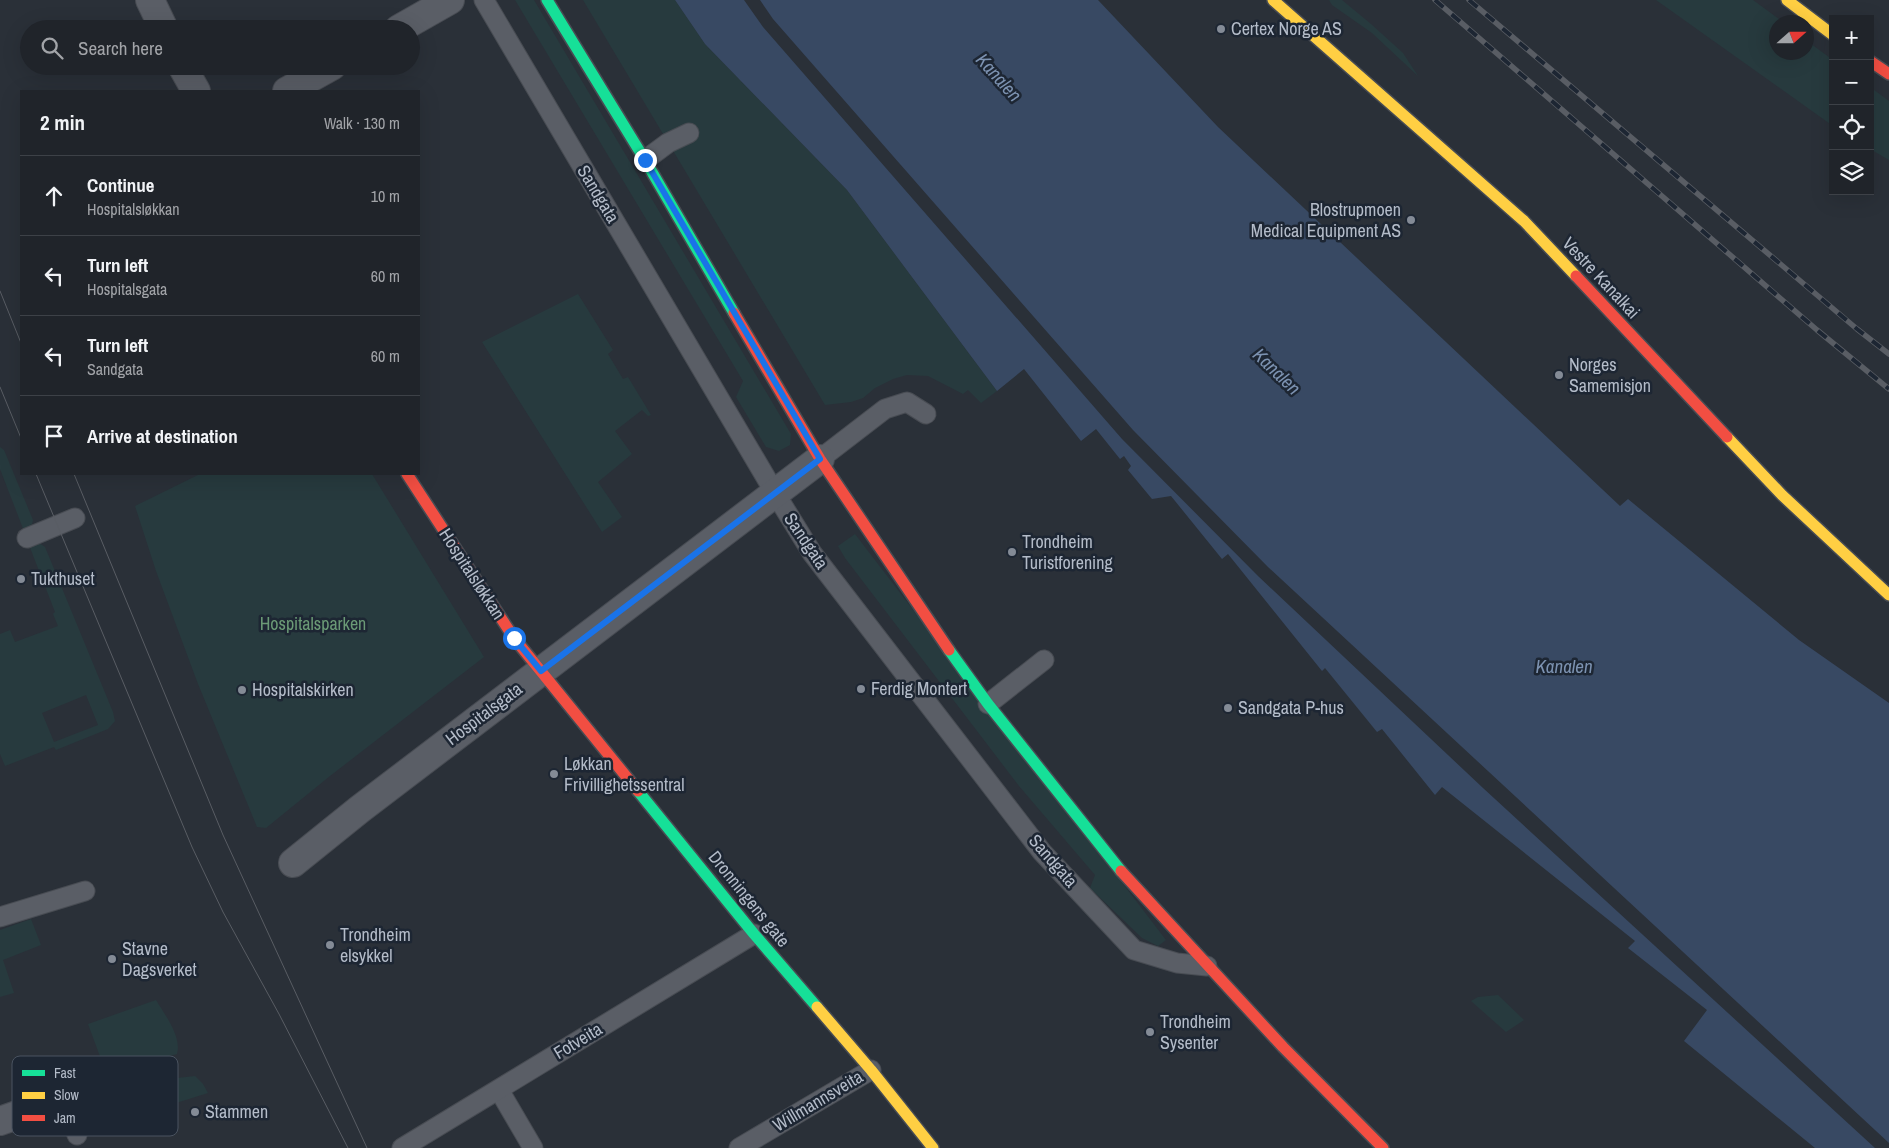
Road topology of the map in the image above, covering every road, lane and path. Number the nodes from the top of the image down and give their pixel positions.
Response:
1 (150, 0) edge
2 (450, 0) edge
3 (484, 0) edge
4 (547, 0) edge
5 (1272, 0) edge
6 (1787, 0) edge
7 (160, 20) edge
8 (415, 20) edge
9 (1829, 32) edge
10 (1874, 64) edge
11 (1889, 74) edge
12 (187, 75) edge
13 (316, 75) edge
14 (195, 90) edge
15 (289, 90) edge
16 (689, 133) dead end
17 (645, 160) junction
18 (926, 414) dead end
19 (820, 459) junction
20 (409, 475) edge
21 (774, 493) junction
22 (75, 518) dead end
23 (27, 538) dead end
24 (1889, 595) edge
25 (1044, 660) dead end
26 (541, 671) junction
27 (988, 704) junction
28 (293, 863) dead end
29 (85, 890) dead end
30 (0, 917) edge
31 (754, 934) junction
32 (1206, 966) junction
33 (871, 1070) junction
34 (499, 1090) junction
35 (12, 1116) edge
36 (0, 1120) edge
37 (402, 1148) edge
38 (533, 1148) edge
39 (739, 1148) edge
40 (933, 1148) edge
41 (1383, 1148) edge

1 - 7 street
2 - 8 street
3 - 21 lane, Sandgata
4 - 17 main road
5 - 24 main road, Vestre Kanalkai
6 - 9 main road
10 - 11 main road
12 - 14 street
13 - 15 street
16 - 17 lane
17 - 19 main road
18 - 19 lane
19 - 21 street, Hospitalsgata
19 - 27 main road
20 - 26 main road, Hospitalsløkkan
21 - 26 street, Hospitalsgata
21 - 32 lane, Sandgata
22 - 23 lane
25 - 27 lane
26 - 28 street, Hospitalsgata
26 - 31 main road, Dronningens gate
27 - 32 main road
29 - 30 lane
31 - 33 main road, Dronningens gate
31 - 34 lane, Fotveita
32 - 41 main road
33 - 39 lane, Willmannsveita
33 - 40 main road, Dronningens gate
34 - 37 lane, Fotveita
34 - 38 lane
35 - 36 street

